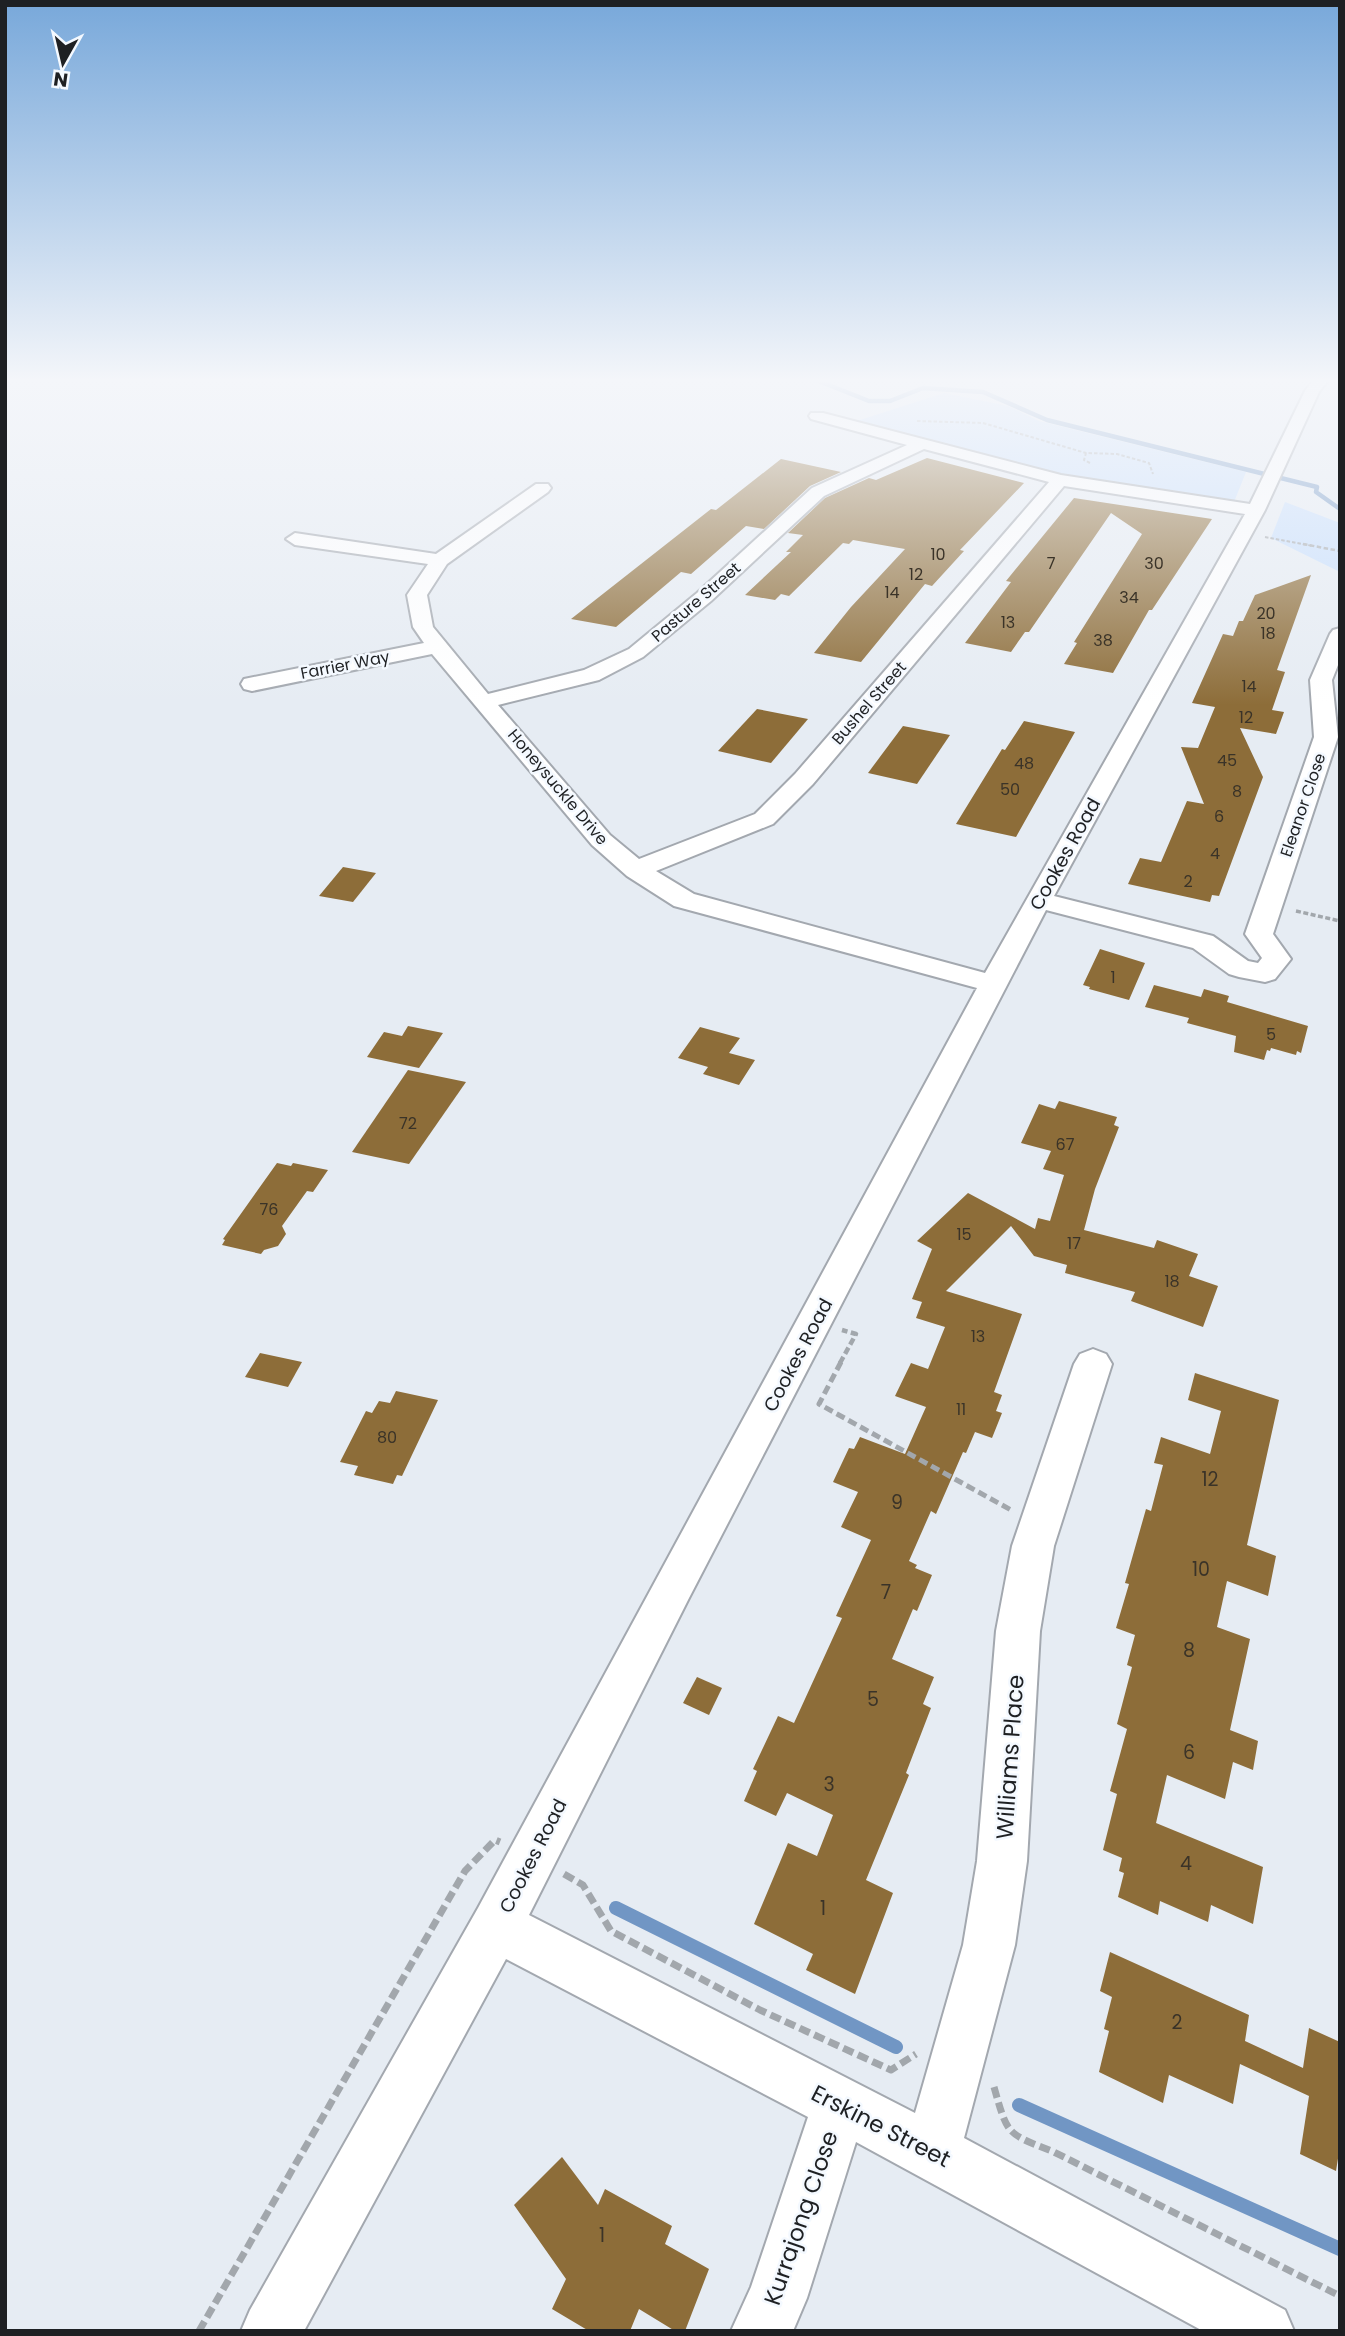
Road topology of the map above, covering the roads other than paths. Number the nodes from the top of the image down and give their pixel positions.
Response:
1 (829, 487) edge
2 (1054, 487) edge
3 (1106, 487) edge
4 (1267, 487) edge
5 (542, 488) dead end
6 (1256, 510) junction
7 (295, 539) dead end
8 (440, 560) junction
9 (1340, 634) edge
10 (437, 647) junction
11 (252, 684) dead end
12 (485, 701) junction
13 (636, 870) junction
14 (1038, 900) junction
15 (1259, 934) junction
16 (1203, 942) junction
17 (994, 984) junction
18 (1093, 1364) dead end
19 (496, 1926) junction
20 (840, 2105) junction
21 (932, 2152) junction
22 (271, 2331) edge
23 (761, 2331) edge
24 (1264, 2331) edge

1 - 12 street, Pasture Street
2 - 13 street, Bushel Street
3 - 6 street
4 - 6 street, Cookes Road
5 - 8 street, Honeysuckle Drive
6 - 14 street, Cookes Road
7 - 8 street
8 - 10 street, Honeysuckle Drive
9 - 15 street, Eleanor Close
10 - 11 street, Farrier Way
10 - 12 street, Honeysuckle Drive
12 - 13 street, Honeysuckle Drive
13 - 17 street, Honeysuckle Drive
14 - 16 street
14 - 17 street, Cookes Road
15 - 16 street
15 - 16 street
17 - 19 street, Cookes Road
18 - 21 street, Williams Place
19 - 20 street, Erskine Street
19 - 22 street, Cookes Road
20 - 21 street, Erskine Street
20 - 23 street, Kurrajong Close
21 - 24 street, Erskine Street

